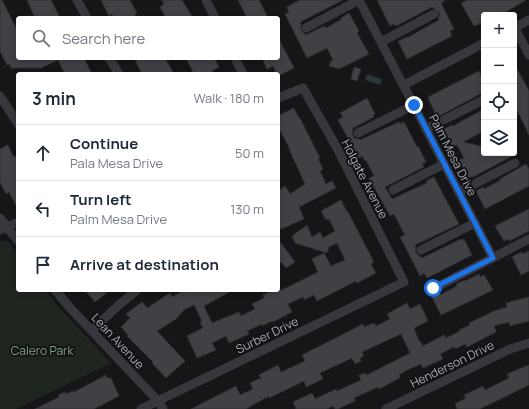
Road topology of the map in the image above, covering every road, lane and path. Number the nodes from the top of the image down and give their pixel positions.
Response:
1 (78, 0) edge
2 (206, 0) edge
3 (359, 0) edge
4 (434, 14) dead end
5 (86, 16) edge
6 (214, 16) edge
7 (529, 20) edge
8 (517, 26) edge
9 (306, 28) dead end
10 (517, 33) edge
11 (381, 42) junction
12 (481, 45) edge
13 (529, 54) edge
14 (110, 60) edge
15 (235, 60) edge
16 (118, 72) edge
17 (241, 72) edge
18 (404, 86) junction
19 (0, 96) edge
20 (280, 97) edge
21 (481, 101) edge
22 (414, 105) junction
23 (16, 121) edge
24 (426, 129) junction
25 (358, 133) dead end
26 (516, 163) dead end
27 (444, 164) junction
28 (393, 190) dead end
29 (459, 192) junction
30 (0, 218) edge
31 (16, 223) edge
32 (475, 223) junction
33 (3, 228) edge
34 (16, 239) edge
35 (529, 239) edge
36 (421, 250) dead end
37 (493, 258) junction
38 (404, 282) joint
39 (433, 288) dead end
40 (58, 292) edge
41 (135, 292) edge
42 (92, 330) junction
43 (529, 343) edge
44 (160, 405) edge
45 (141, 409) edge
46 (386, 409) edge

1 - 5 street
2 - 6 street
3 - 9 street
3 - 11 street, Palm Mesa Drive
4 - 11 street
7 - 8 street
10 - 13 street
11 - 18 street, Palm Mesa Drive
12 - 18 street
14 - 16 street
15 - 17 street
18 - 22 street, Palm Mesa Drive
19 - 23 street
20 - 38 street, Holgate Avenue
21 - 24 street
22 - 24 street, Palm Mesa Drive
22 - 25 street
24 - 27 street, Palm Mesa Drive
26 - 29 street
27 - 28 street
27 - 29 street, Palm Mesa Drive
29 - 32 street, Palm Mesa Drive
30 - 33 street
31 - 33 street
32 - 36 street
32 - 37 street, Palm Mesa Drive
33 - 34 street
35 - 37 street
37 - 39 street
38 - 44 street, Surber Drive
40 - 42 street, Lean Avenue
41 - 42 street
42 - 44 street, Lean Avenue
43 - 46 street, Henderson Drive
44 - 45 street, Surber Drive

